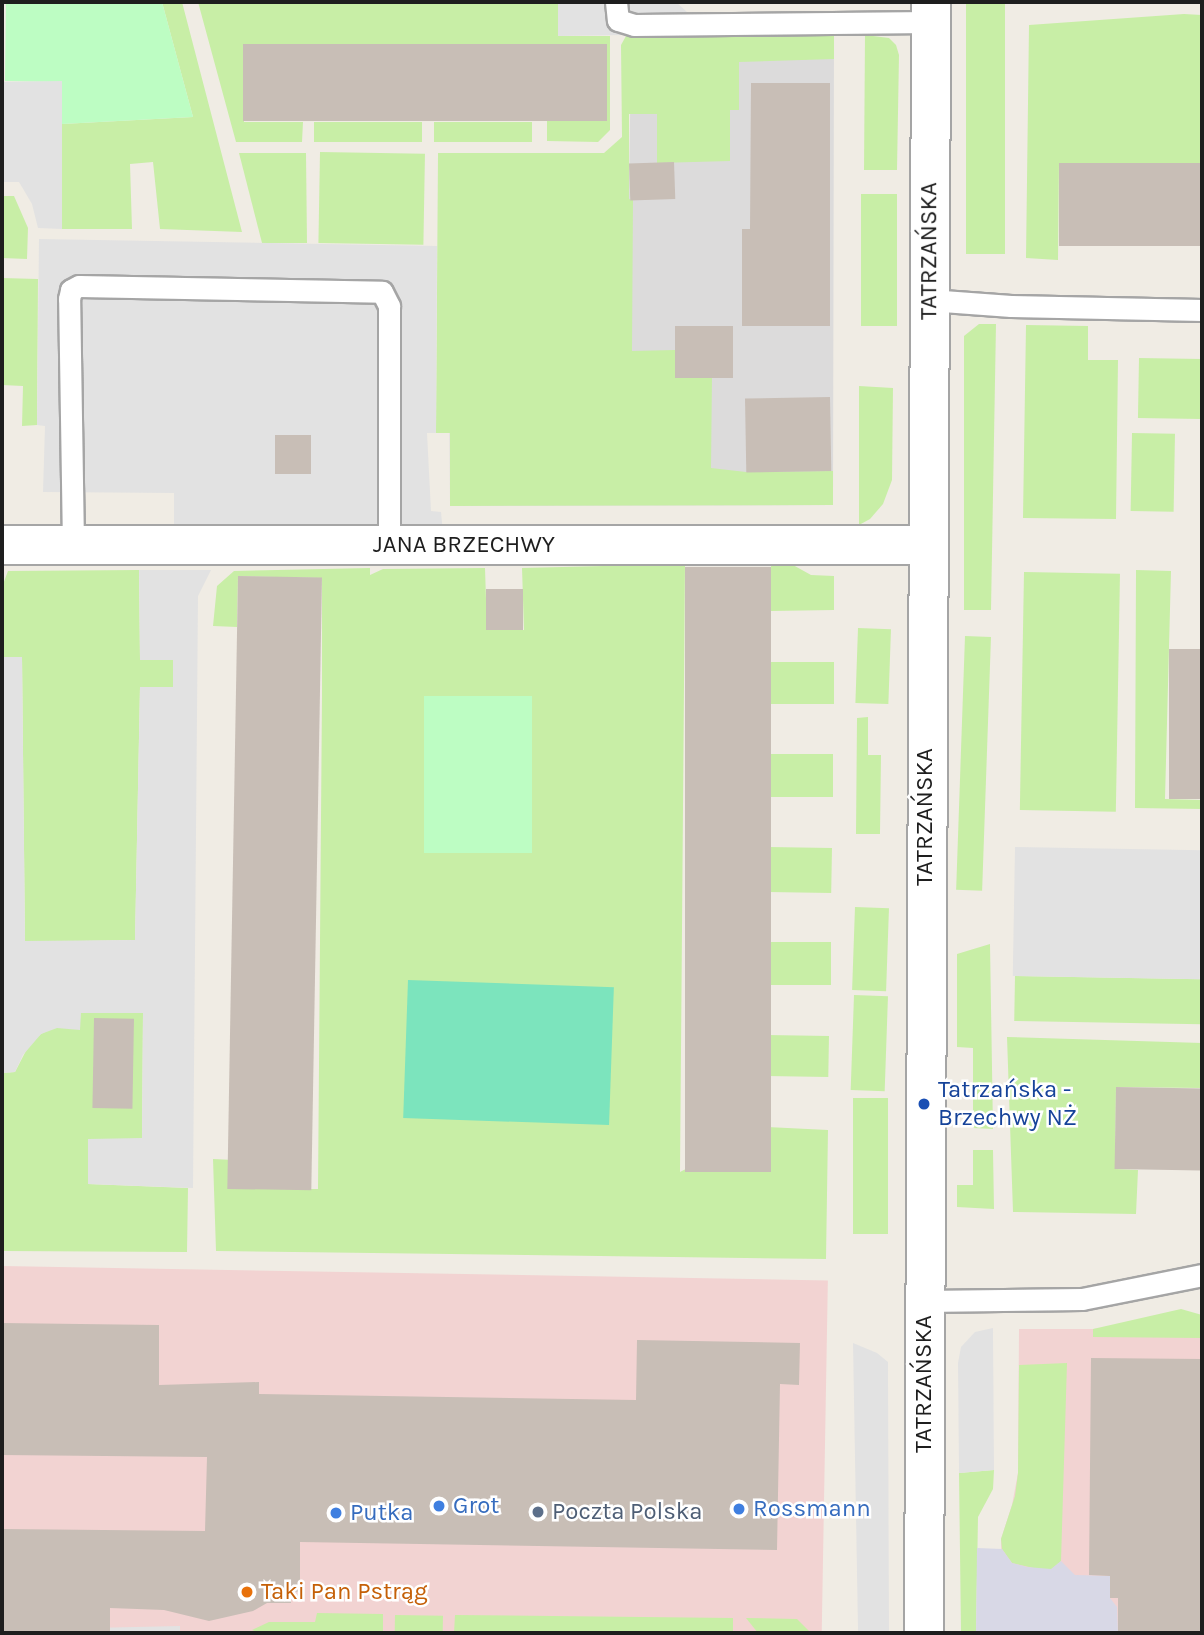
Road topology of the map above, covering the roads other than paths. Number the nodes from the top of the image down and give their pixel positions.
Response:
1 (615, 2) edge
2 (931, 12) edge
3 (929, 300) junction
4 (1202, 310) edge
5 (2, 545) edge
6 (73, 545) junction
7 (389, 545) junction
8 (927, 545) junction
9 (1202, 1275) edge
10 (924, 1301) junction
11 (924, 1633) edge

1 - 2 lane
2 - 3 street, TATRZAŃSKA
3 - 4 lane
3 - 8 street, TATRZAŃSKA
5 - 6 street, JANA BRZECHWY
6 - 7 street, JANA BRZECHWY
6 - 7 lane
7 - 8 street, JANA BRZECHWY
8 - 10 street, TATRZAŃSKA
9 - 10 lane
10 - 11 street, TATRZAŃSKA

